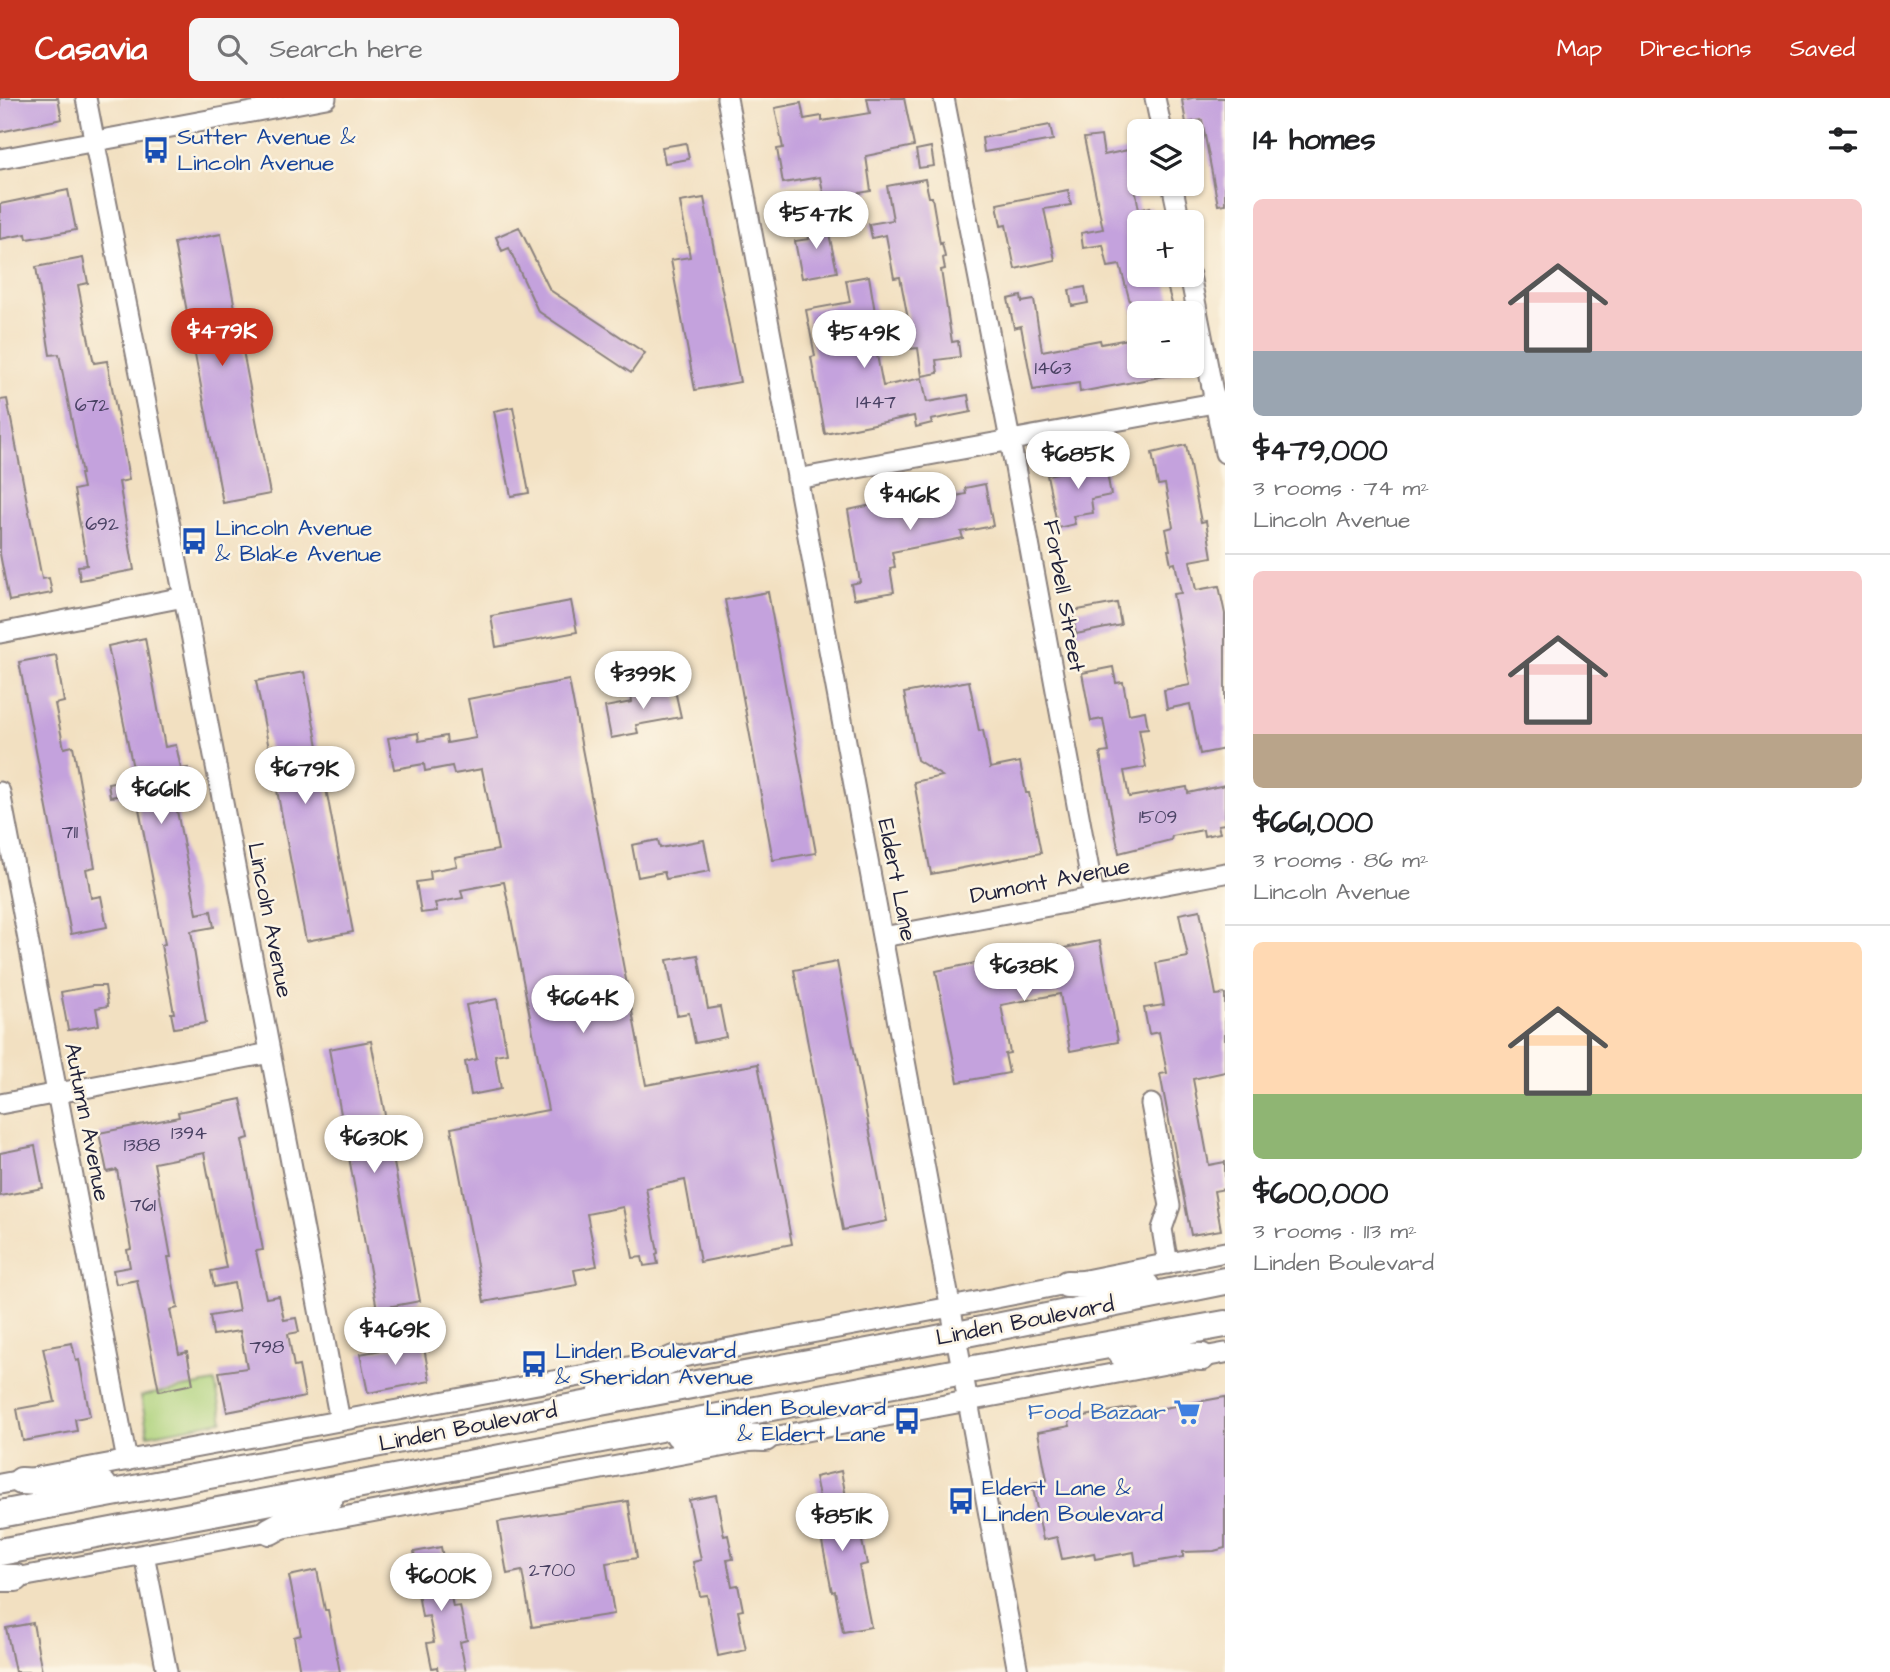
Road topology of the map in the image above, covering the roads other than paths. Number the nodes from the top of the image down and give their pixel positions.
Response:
1 (86, 98) edge
2 (326, 98) edge
3 (727, 98) edge
4 (944, 98) edge
5 (1155, 98) edge
6 (300, 101) edge
7 (1159, 119) edge
8 (94, 141) junction
9 (0, 159) edge
10 (1193, 287) edge
11 (1220, 402) edge
12 (1010, 440) junction
13 (1225, 453) edge
14 (797, 480) junction
15 (184, 597) junction
16 (0, 633) edge
17 (0, 792) edge
18 (1225, 873) edge
19 (1094, 897) junction
20 (883, 937) junction
21 (270, 1053) junction
22 (57, 1093) junction
23 (0, 1104) edge
24 (1151, 1104) dead end
25 (1225, 1252) edge
26 (1168, 1264) junction
27 (1225, 1281) edge
28 (1067, 1284) junction
29 (1193, 1287) junction
30 (951, 1307) junction
31 (1225, 1324) edge
32 (956, 1335) junction
33 (1074, 1351) junction
34 (1213, 1355) edge
35 (674, 1359) junction
36 (963, 1371) junction
37 (968, 1400) junction
38 (562, 1409) junction
39 (340, 1421) junction
40 (632, 1433) junction
41 (765, 1438) junction
42 (127, 1461) junction
43 (10, 1482) edge
44 (353, 1486) junction
45 (147, 1487) junction
46 (0, 1514) edge
47 (270, 1531) junction
48 (0, 1552) edge
49 (144, 1554) junction
50 (5, 1579) edge
51 (166, 1672) edge
52 (1018, 1672) edge

1 - 8 street, Lincoln Avenue
2 - 6 street
3 - 14 street, Eldert Lane
4 - 12 street, Forbell Street
5 - 7 street
6 - 8 street
8 - 9 street
8 - 15 street, Lincoln Avenue
10 - 11 street
11 - 12 street
11 - 13 street
12 - 14 street
12 - 19 street, Forbell Street
14 - 20 street, Eldert Lane
15 - 16 street
15 - 21 street, Lincoln Avenue
17 - 22 street, Autumn Avenue
18 - 19 street, Dumont Avenue
19 - 20 street, Dumont Avenue
20 - 30 street, Eldert Lane
21 - 22 street
21 - 39 street, Lincoln Avenue
22 - 23 street
22 - 42 street, Autumn Avenue
24 - 26 street
25 - 26 street, Linden Boulevard
26 - 28 street, Linden Boulevard
27 - 29 highway, Linden Boulevard
28 - 29 highway
28 - 30 street, Linden Boulevard
29 - 32 highway, Linden Boulevard
30 - 32 street, Eldert Lane
30 - 35 street, Linden Boulevard
31 - 33 highway, Linden Boulevard
32 - 36 street, Eldert Lane
32 - 38 highway, Linden Boulevard
33 - 34 highway
33 - 36 highway, Linden Boulevard
34 - 37 street
35 - 38 highway
35 - 39 street, Linden Boulevard
36 - 37 street, Eldert Lane
36 - 40 highway, Linden Boulevard
37 - 41 street
37 - 52 street, Eldert Lane
38 - 45 highway, Linden Boulevard
39 - 42 street, Linden Boulevard
40 - 41 highway
40 - 44 highway, Linden Boulevard
41 - 47 street
42 - 43 street, Linden Boulevard
43 - 45 highway
44 - 47 highway
44 - 48 highway, Linden Boulevard
45 - 46 highway, Linden Boulevard
47 - 49 street
49 - 50 street
49 - 51 street

